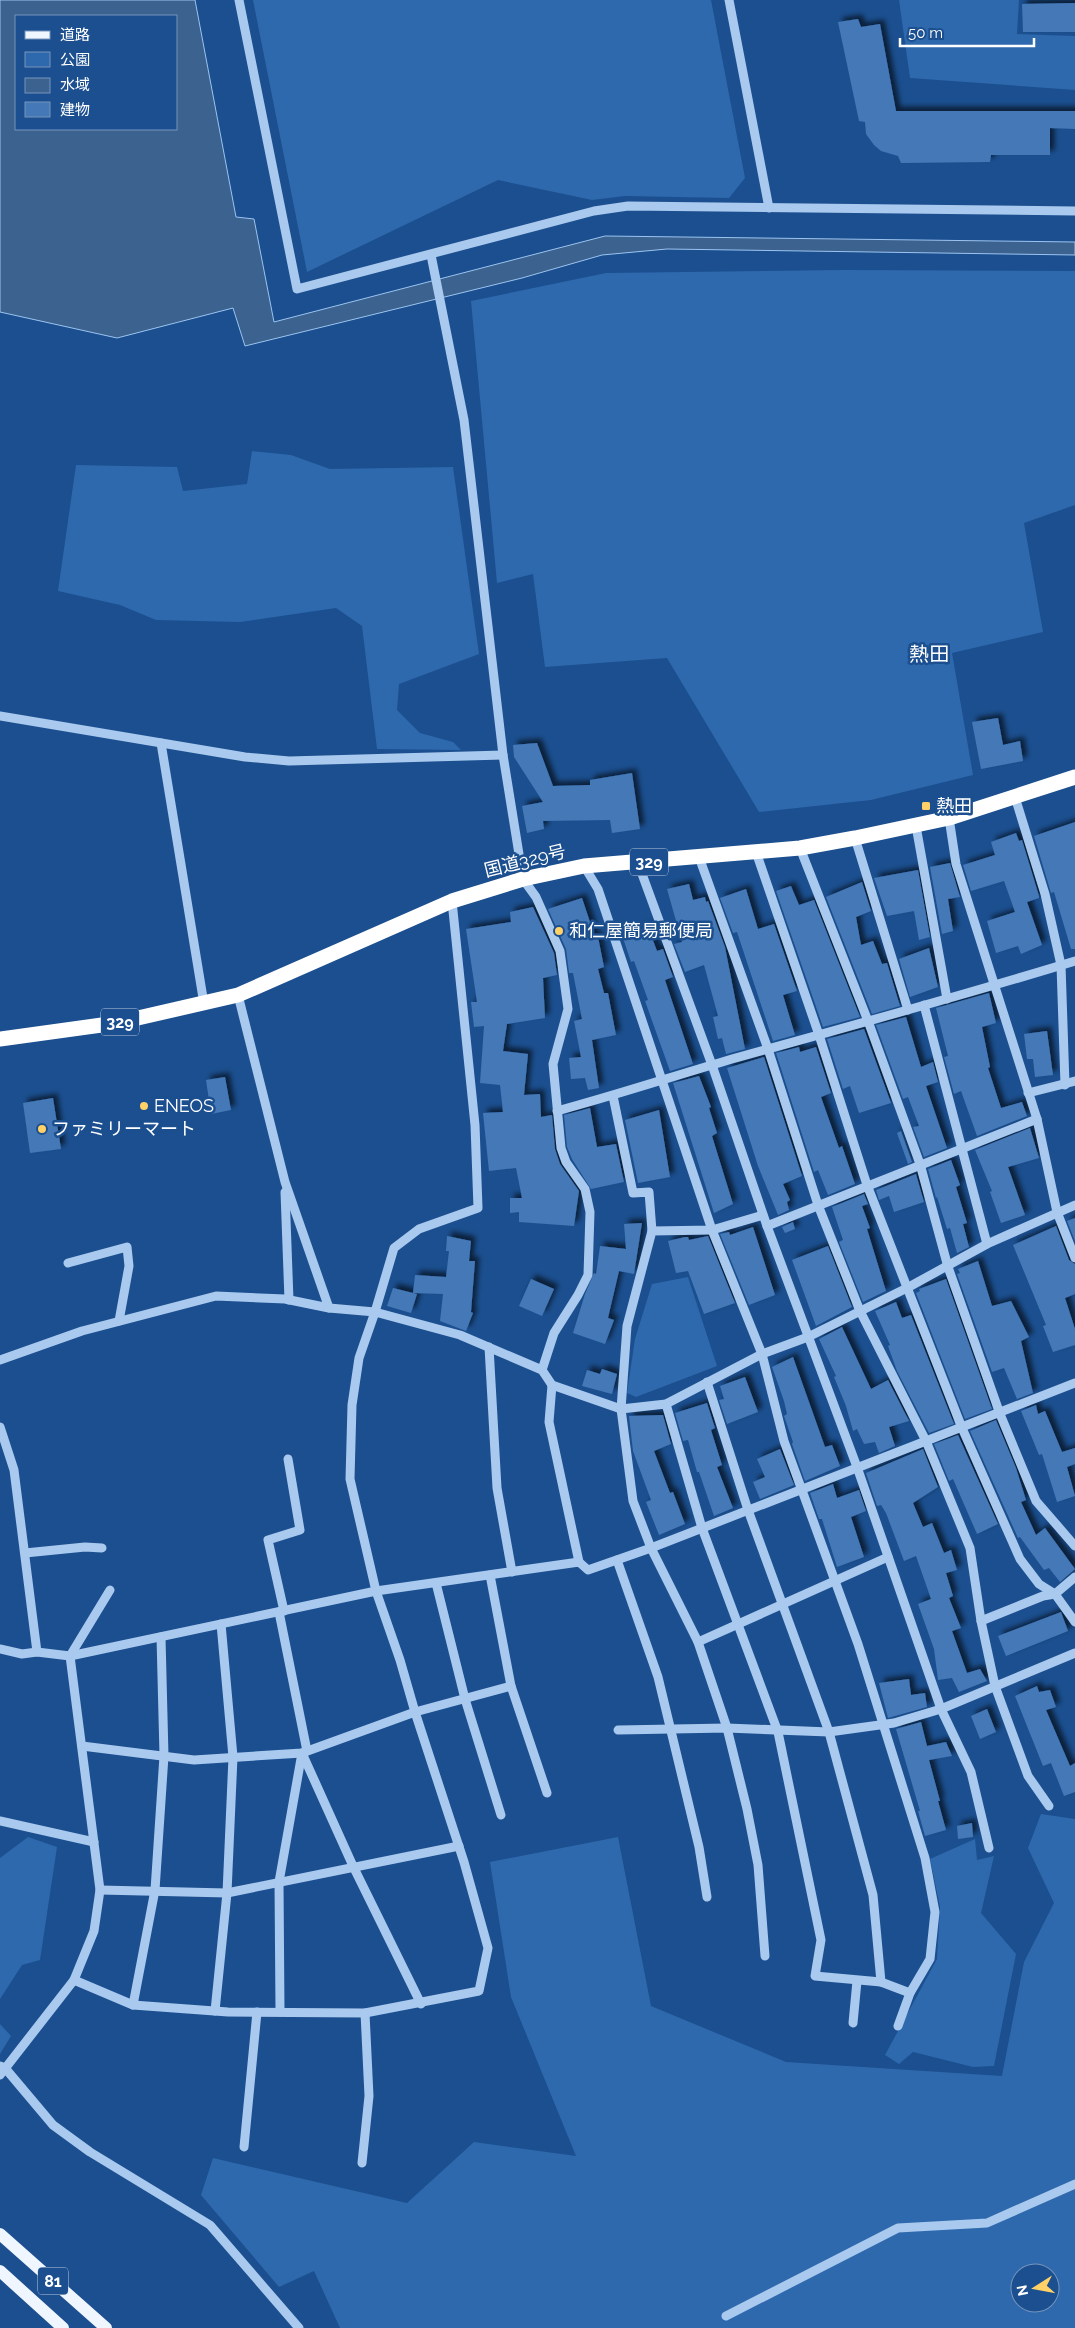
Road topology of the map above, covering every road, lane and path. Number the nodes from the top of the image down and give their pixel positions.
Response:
1 (239, 0) edge
2 (729, 0) edge
3 (769, 208) junction
4 (1075, 211) edge
5 (430, 255) junction
6 (0, 716) edge
7 (161, 742) junction
8 (502, 755) junction
9 (1075, 776) edge
10 (1015, 797) junction
11 (949, 818) junction
12 (916, 826) junction
13 (855, 838) junction
14 (800, 848) junction
15 (756, 852) junction
16 (699, 857) junction
17 (638, 863) junction
18 (584, 866) junction
19 (523, 879) junction
20 (452, 902) junction
21 (1075, 961) edge
22 (1060, 965) junction
23 (995, 986) junction
24 (238, 995) junction
25 (947, 999) junction
26 (204, 1004) junction
27 (924, 1005) junction
28 (908, 1010) junction
29 (868, 1021) junction
30 (819, 1035) junction
31 (0, 1038) edge
32 (768, 1049) junction
33 (712, 1065) junction
34 (662, 1081) junction
35 (1075, 1082) edge
36 (1065, 1085) junction
37 (1028, 1093) junction
38 (613, 1096) junction
39 (557, 1110) junction
40 (1036, 1119) junction
41 (961, 1148) junction
42 (920, 1164) junction
43 (285, 1182) junction
44 (867, 1185) junction
45 (818, 1205) junction
46 (1075, 1205) edge
47 (1057, 1212) junction
48 (764, 1215) junction
49 (768, 1226) junction
50 (712, 1230) junction
51 (652, 1231) junction
52 (987, 1244) junction
53 (1075, 1258) edge
54 (68, 1263) dead end
55 (948, 1267) junction
56 (906, 1288) junction
57 (289, 1300) junction
58 (329, 1308) junction
59 (860, 1311) junction
60 (375, 1312) junction
61 (118, 1321) junction
62 (808, 1337) junction
63 (488, 1347) junction
64 (762, 1354) junction
65 (0, 1360) edge
66 (542, 1370) junction
67 (707, 1382) junction
68 (1075, 1383) edge
69 (552, 1385) junction
70 (666, 1404) junction
71 (620, 1409) junction
72 (1000, 1414) junction
73 (0, 1426) edge
74 (962, 1428) junction
75 (926, 1441) junction
76 (288, 1459) dead end
77 (856, 1467) junction
78 (803, 1488) junction
79 (748, 1510) junction
80 (702, 1528) junction
81 (1075, 1546) edge
82 (102, 1548) dead end
83 (651, 1548) junction
84 (25, 1553) junction
85 (888, 1557) junction
86 (618, 1560) junction
87 (579, 1562) junction
88 (512, 1572) junction
89 (490, 1575) junction
90 (1075, 1577) edge
91 (835, 1579) junction
92 (436, 1583) junction
93 (110, 1590) dead end
94 (376, 1591) junction
95 (1055, 1594) junction
96 (783, 1603) junction
97 (281, 1611) junction
98 (981, 1621) junction
99 (1075, 1622) edge
100 (221, 1624) junction
101 (738, 1625) junction
102 (161, 1637) junction
103 (698, 1642) junction
104 (0, 1649) edge
105 (37, 1652) junction
106 (1075, 1652) edge
107 (70, 1656) junction
108 (511, 1686) junction
109 (996, 1686) junction
110 (465, 1699) junction
111 (941, 1709) junction
112 (415, 1712) junction
113 (884, 1724) junction
114 (727, 1728) junction
115 (672, 1729) junction
116 (618, 1730) dead end
117 (778, 1732) junction
118 (829, 1732) junction
119 (82, 1746) junction
120 (305, 1752) junction
121 (164, 1756) junction
122 (233, 1757) junction
123 (547, 1793) dead end
124 (1049, 1806) dead end
125 (501, 1815) dead end
126 (0, 1821) edge
127 (94, 1842) junction
128 (459, 1846) junction
129 (989, 1848) dead end
130 (353, 1866) junction
131 (279, 1882) junction
132 (100, 1890) junction
133 (155, 1890) junction
134 (227, 1893) junction
135 (707, 1897) dead end
136 (765, 1956) dead end
137 (74, 1980) junction
138 (857, 1981) junction
139 (881, 1982) junction
140 (910, 1993) junction
141 (421, 2004) junction
142 (134, 2005) junction
143 (215, 2011) junction
144 (257, 2012) junction
145 (280, 2012) junction
146 (365, 2013) junction
147 (853, 2023) dead end
148 (898, 2026) dead end
149 (2, 2070) edge
150 (244, 2147) dead end
151 (362, 2163) dead end
152 (1075, 2184) edge
153 (0, 2234) edge
154 (0, 2271) edge
155 (726, 2316) dead end
156 (63, 2328) edge
157 (106, 2328) edge
158 (299, 2328) edge

1 - 5 street
2 - 3 street
3 - 4 street
3 - 5 street
5 - 8 street
6 - 7 street
7 - 8 street
7 - 26 street
8 - 19 street
9 - 10 highway, 国道329号 / 329
10 - 11 highway, 国道329号 / 329
10 - 22 street
11 - 12 highway, 国道329号 / 329
11 - 23 street
12 - 13 highway, 国道329号 / 329
12 - 25 street
13 - 14 highway, 国道329号 / 329
13 - 28 street
14 - 15 highway, 国道329号 / 329
14 - 29 street
15 - 16 highway, 国道329号 / 329
15 - 30 street
16 - 17 highway, 国道329号 / 329
16 - 32 street
17 - 18 highway, 国道329号 / 329
17 - 33 street
18 - 19 highway, 国道329号 / 329
18 - 34 street
19 - 20 highway, 国道329号 / 329
19 - 39 street
20 - 24 highway, 国道329号 / 329
20 - 60 street
21 - 22 street
22 - 23 street
22 - 36 street
23 - 25 street
23 - 37 street
24 - 26 highway, 国道329号 / 329
24 - 43 street
25 - 27 street
26 - 31 highway, 国道329号 / 329
27 - 28 street
27 - 41 street
28 - 29 street
29 - 30 street
29 - 42 street
30 - 32 street
30 - 44 street
32 - 33 street
32 - 45 street
33 - 34 street
33 - 48 street
34 - 38 street
34 - 50 street
35 - 36 street
36 - 37 street
37 - 40 street
38 - 39 street
38 - 51 street
39 - 66 street
40 - 41 street
40 - 47 street
41 - 42 street
41 - 52 street
42 - 44 street
42 - 55 street
43 - 57 street
43 - 58 street
44 - 45 street
44 - 56 street
45 - 49 street
45 - 59 street
46 - 47 street
47 - 52 street
47 - 53 street
48 - 49 street
48 - 50 street
49 - 62 street
50 - 51 street
50 - 64 street
51 - 71 street
52 - 55 street
54 - 61 street
55 - 56 street
55 - 72 street
56 - 59 street
56 - 74 street
57 - 58 street
57 - 61 street
58 - 60 street
59 - 62 street
59 - 75 street
60 - 63 street
60 - 94 street
61 - 65 street
62 - 64 street
62 - 77 street
63 - 66 street
63 - 88 street
64 - 67 street
64 - 78 street
66 - 69 street
67 - 70 street
67 - 79 street
68 - 72 street
69 - 71 street
69 - 87 street
70 - 71 street
70 - 80 street
71 - 83 street
72 - 74 street
72 - 81 street
73 - 84 street
74 - 75 street
74 - 95 street
75 - 77 street
75 - 98 street
76 - 97 street
77 - 78 street
77 - 85 street
78 - 79 street
78 - 91 street
79 - 80 street
79 - 96 street
80 - 83 street
80 - 101 street
82 - 84 street
83 - 86 street
83 - 103 street
84 - 105 street
85 - 91 street
85 - 111 street
86 - 87 street
86 - 115 street
87 - 88 street
88 - 89 street
89 - 92 street
89 - 108 street
90 - 95 street
91 - 96 street
91 - 113 street
92 - 94 street
92 - 110 street
93 - 107 street
94 - 97 street
94 - 112 street
95 - 98 street
95 - 99 street
96 - 101 street
96 - 118 street
97 - 100 street
97 - 120 street
98 - 109 street
100 - 102 street
100 - 122 street
101 - 103 street
101 - 117 street
102 - 107 street
102 - 121 street
103 - 114 street
104 - 105 street
105 - 107 street
106 - 109 street
107 - 119 street
108 - 110 street
108 - 123 street
109 - 111 street
109 - 124 street
110 - 112 street
110 - 125 street
111 - 113 street
111 - 129 street
112 - 120 street
112 - 128 street
113 - 118 street
113 - 140 street
114 - 115 street
114 - 117 street
114 - 136 street
115 - 116 street
115 - 135 street
117 - 118 street
117 - 138 street
118 - 139 street
119 - 121 street
119 - 127 street
120 - 122 street
120 - 130 street
120 - 131 street
121 - 122 street
121 - 133 street
122 - 134 street
126 - 127 street
127 - 132 street
128 - 130 street
128 - 141 street
130 - 131 street
130 - 141 street
131 - 134 street
131 - 145 street
132 - 133 street
132 - 137 street
133 - 134 street
133 - 142 street
134 - 143 street
137 - 142 street
137 - 149 street
138 - 139 street
138 - 147 street
139 - 140 street
140 - 148 street
141 - 146 street
142 - 143 street
143 - 144 street
144 - 145 street
144 - 150 street
145 - 146 street
146 - 151 street
149 - 158 street
152 - 155 street
153 - 157 main road, 81
154 - 156 main road, 81

